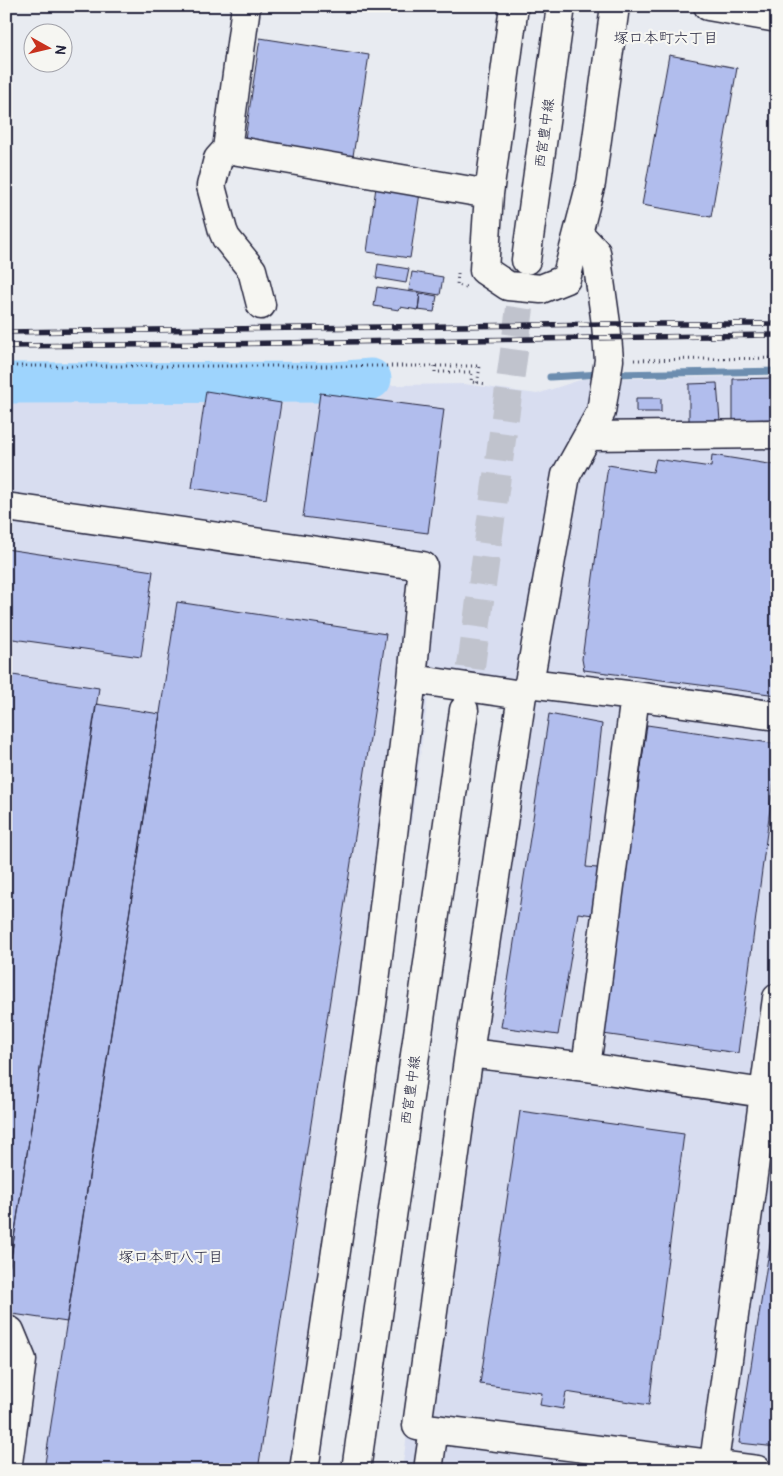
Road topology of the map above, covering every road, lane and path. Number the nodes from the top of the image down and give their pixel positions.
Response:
1 (246, 6) edge
2 (514, 6) edge
3 (561, 6) edge
4 (615, 6) edge
5 (708, 6) edge
6 (777, 18) edge
7 (227, 149) junction
8 (489, 194) junction
9 (578, 233) junction
10 (526, 260) tunnel mouth
11 (261, 305) dead end
12 (777, 358) edge
13 (609, 360) junction
14 (6, 366) edge
15 (435, 366) junction
16 (487, 384) dead end
17 (477, 385) dead end
18 (777, 434) edge
19 (588, 436) junction
20 (6, 507) edge
21 (412, 679) junction
22 (526, 689) junction
23 (635, 696) junction
24 (464, 710) tunnel mouth
25 (777, 716) edge
26 (777, 998) edge
27 (469, 1052) junction
28 (586, 1067) junction
29 (770, 1094) edge
30 (6, 1330) edge
31 (434, 1429) junction
32 (713, 1467) edge
33 (7, 1470) edge
34 (304, 1470) edge
35 (356, 1470) edge
36 (428, 1470) edge
37 (757, 1470) edge

1 - 7 street
2 - 8 street
3 - 10 street, 西宮豊中線
4 - 9 street
5 - 6 street
7 - 8 street
7 - 11 street
8 - 9 street
9 - 13 street
12 - 13 path
13 - 19 street
14 - 15 path
15 - 16 path
15 - 17 path
18 - 19 street
19 - 22 street
20 - 21 street
21 - 22 street
21 - 34 street
22 - 23 street
22 - 27 street
23 - 25 street
23 - 28 street
24 - 35 street, 西宮豊中線
26 - 29 street
27 - 28 street
27 - 31 street
28 - 29 street
29 - 32 street
30 - 33 street
31 - 32 street
31 - 36 street
32 - 37 street

